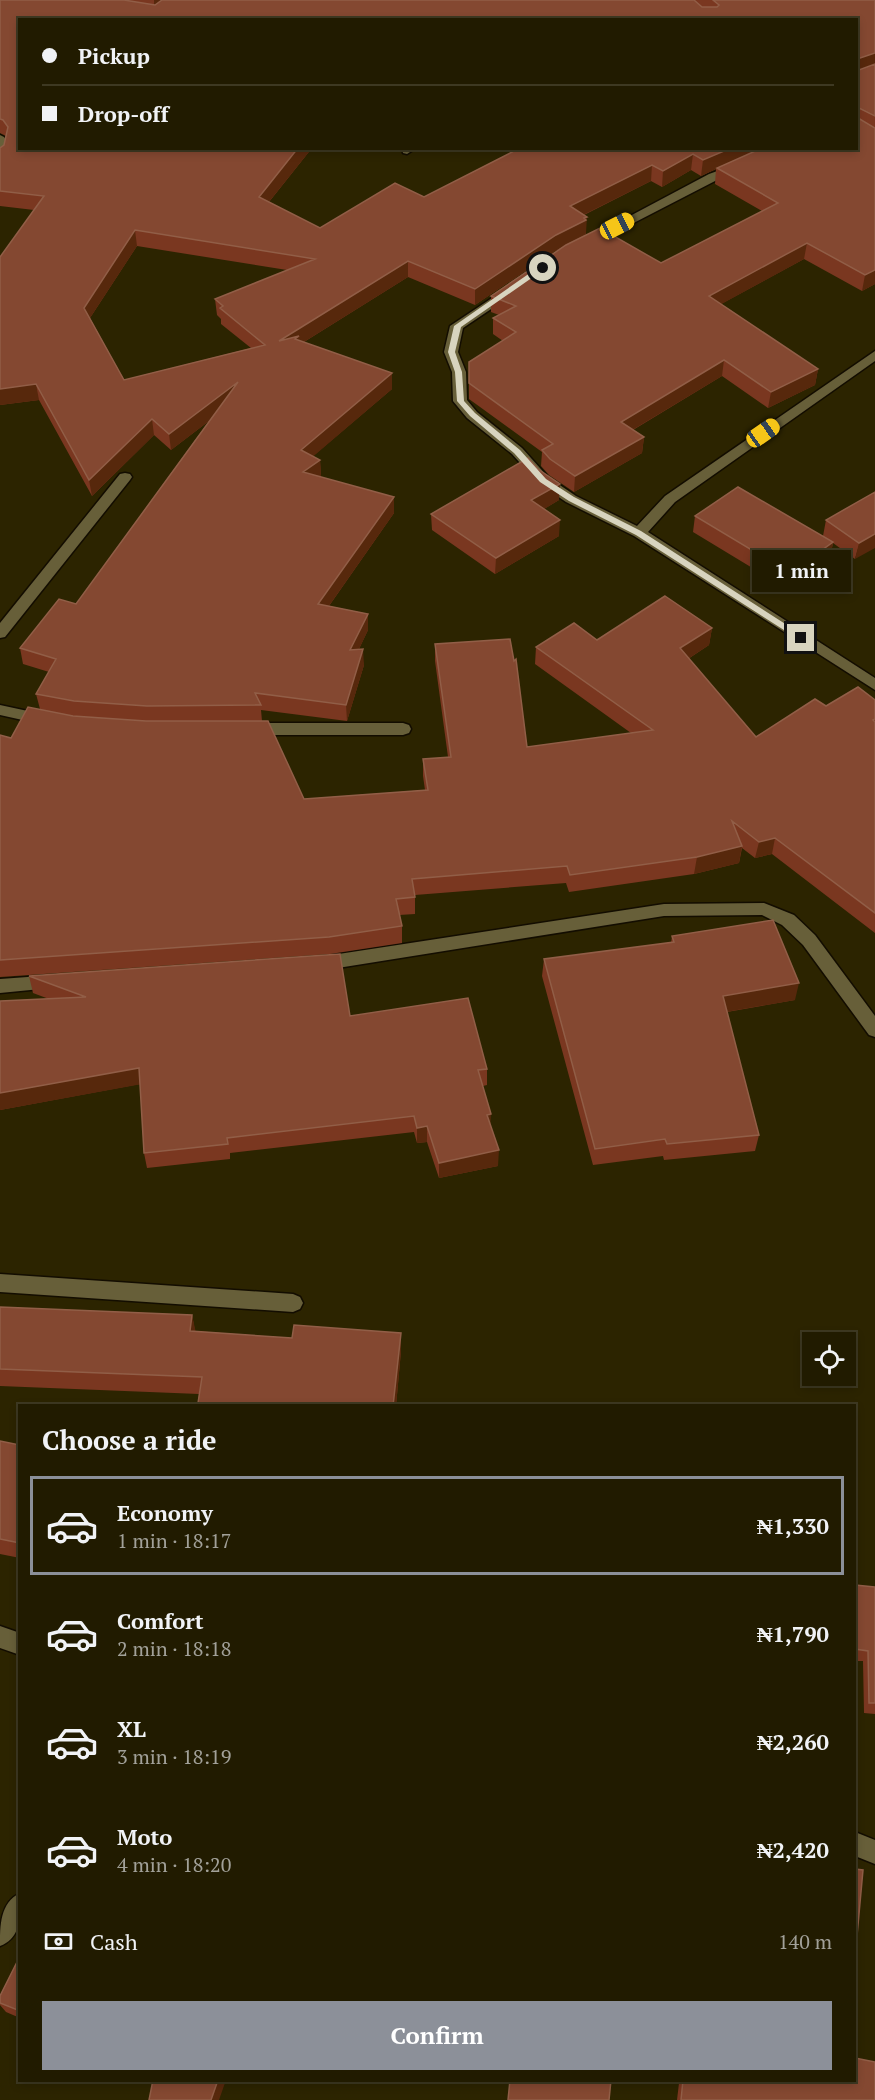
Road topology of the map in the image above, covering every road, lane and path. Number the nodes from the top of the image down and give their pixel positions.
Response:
1 (0, 139) edge
2 (0, 159) edge
3 (744, 165) edge
4 (570, 251) edge
5 (523, 281) edge
6 (875, 355) edge
7 (125, 477) dead end
8 (639, 533) junction
9 (0, 633) edge
10 (875, 685) edge
11 (0, 710) edge
12 (66, 723) edge
13 (228, 729) edge
14 (403, 729) dead end
15 (306, 965) edge
16 (71, 981) edge
17 (0, 986) edge
18 (873, 1023) edge
19 (0, 1283) edge
20 (293, 1303) dead end
21 (0, 1637) edge
22 (18, 1643) edge
23 (856, 1844) edge
24 (875, 1852) edge
25 (18, 1908) edge
26 (0, 1934) edge

1 - 2 street
3 - 4 street
5 - 8 street
6 - 8 street
7 - 9 street
8 - 10 street
11 - 12 street
13 - 14 street
15 - 18 street
16 - 17 street
19 - 20 street
21 - 22 street
23 - 24 street
25 - 26 street

